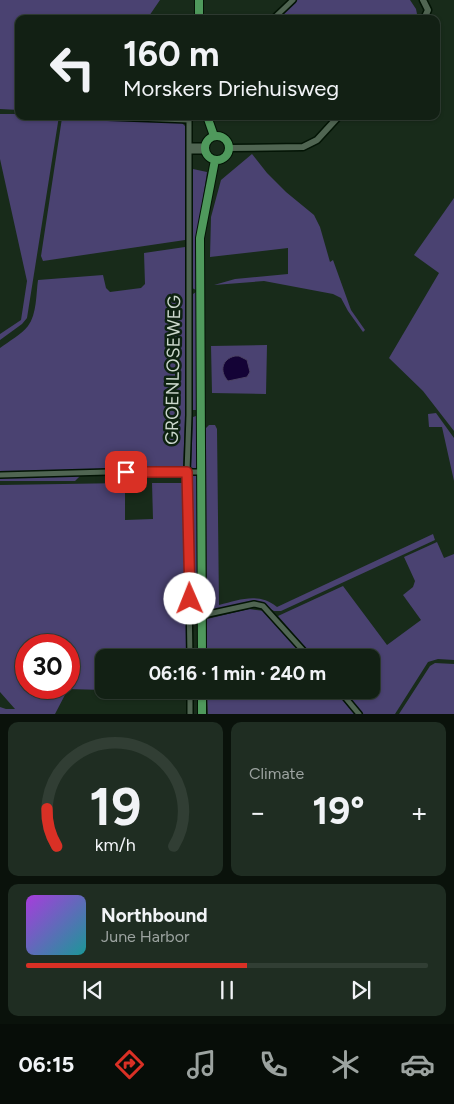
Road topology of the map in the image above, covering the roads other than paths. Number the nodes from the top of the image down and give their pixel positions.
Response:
1 (199, 0) edge
2 (293, 0) edge
3 (423, 0) edge
4 (199, 15) edge
5 (277, 15) edge
6 (426, 15) edge
7 (189, 120) edge
8 (208, 120) edge
9 (335, 120) edge
10 (214, 136) junction
11 (189, 148) junction
12 (205, 148) junction
13 (229, 148) junction
14 (215, 160) junction
15 (187, 472) junction
16 (201, 472) junction
17 (0, 475) edge
18 (202, 616) junction
19 (190, 618) junction
20 (190, 649) edge
21 (202, 649) edge
22 (302, 649) edge
23 (190, 699) edge
24 (202, 699) edge
25 (346, 699) edge
26 (190, 714) edge
27 (202, 714) edge
28 (359, 714) edge

1 - 4 main road
2 - 5 street
3 - 6 street
7 - 11 street, GROENLOSEWEG
8 - 10 main road
9 - 13 street
10 - 12 main road
10 - 13 main road
11 - 12 street
11 - 15 street, GROENLOSEWEG
12 - 14 main road
13 - 14 main road
14 - 16 main road, GROENLOSEWEG
15 - 16 street
15 - 17 street
15 - 19 street, GROENLOSEWEG
16 - 18 main road, GROENLOSEWEG
18 - 19 street
18 - 21 main road, GROENLOSEWEG
18 - 22 street
19 - 20 street, GROENLOSEWEG
23 - 26 street
24 - 27 main road
25 - 28 street

